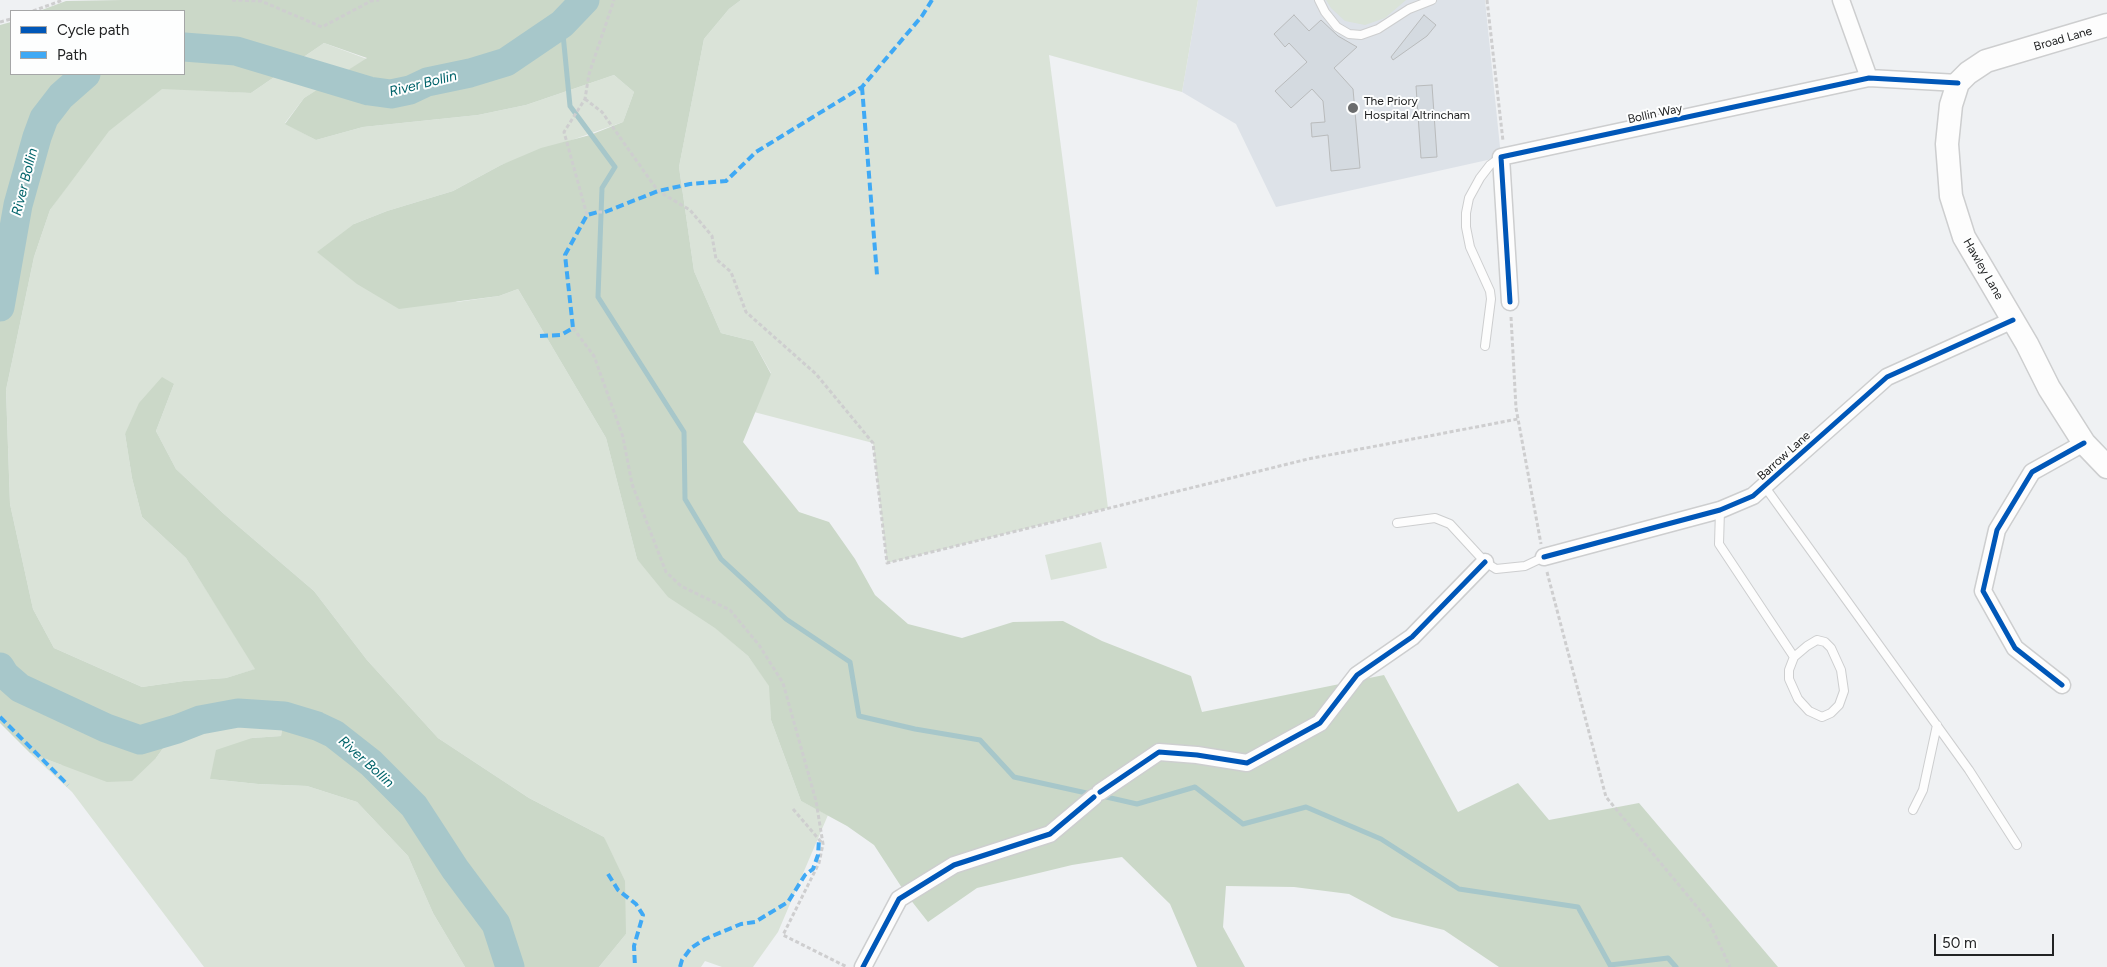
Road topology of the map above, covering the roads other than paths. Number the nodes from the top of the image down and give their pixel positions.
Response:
1 (1319, 0) edge
2 (1432, 0) edge
3 (1841, 0) edge
4 (2107, 25) edge
5 (1869, 78) junction
6 (1958, 83) junction
7 (1503, 156) junction
8 (1510, 302) road end
9 (2013, 320) junction
10 (1484, 346) dead end
11 (2084, 443) junction
12 (2107, 467) edge
13 (1765, 487) junction
14 (1720, 510) junction
15 (1397, 523) dead end
16 (1544, 557) joint
17 (1485, 562) junction
18 (1794, 657) junction
19 (2062, 685) dead end
20 (1937, 725) junction
21 (1913, 810) dead end
22 (2017, 844) dead end
23 (863, 967) edge

1 - 2 lane
3 - 5 street
4 - 6 street, Broad Lane
5 - 6 street, Bollin Way
5 - 7 street, Bollin Way
6 - 9 street, Hawley Lane
7 - 8 street
7 - 10 lane
9 - 11 street, Hawley Lane
9 - 13 street, Barrow Lane
11 - 12 street, Hawley Lane
11 - 19 street
13 - 14 street, Barrow Lane
13 - 20 lane
14 - 16 street, Barrow Lane
14 - 18 lane
15 - 17 lane
16 - 17 lane
17 - 23 street
18 - 18 lane
20 - 21 lane
20 - 22 lane

